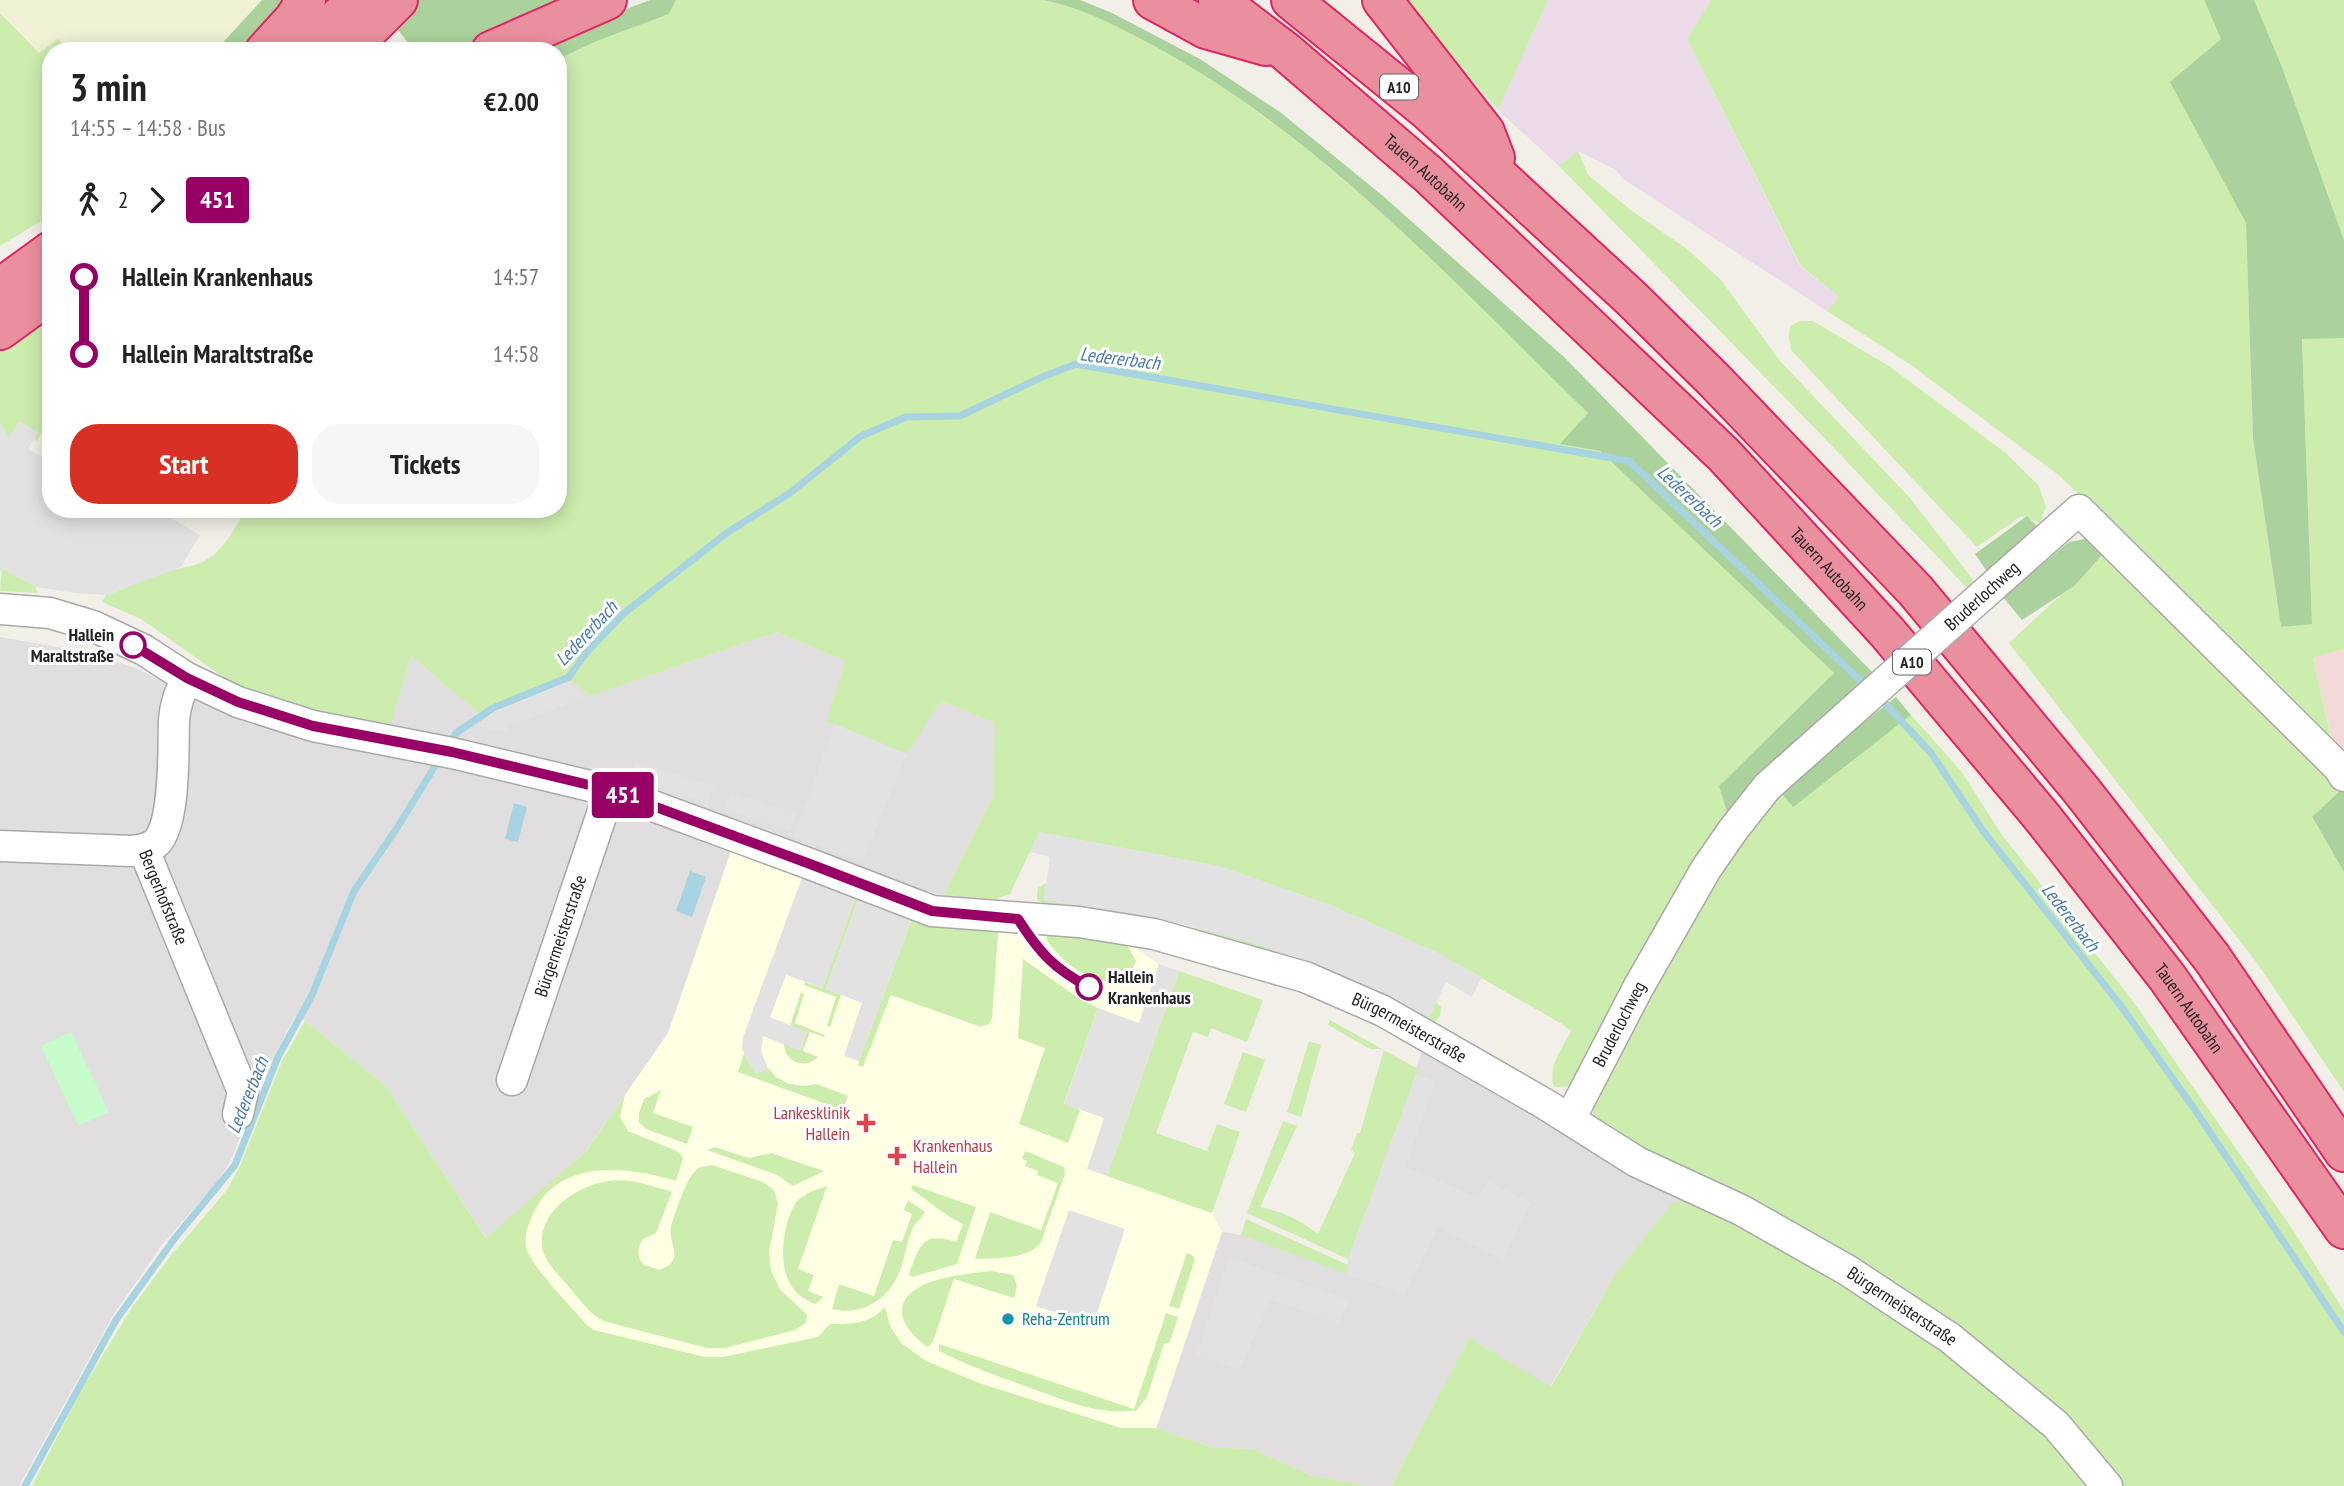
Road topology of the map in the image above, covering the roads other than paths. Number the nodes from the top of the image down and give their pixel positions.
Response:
1 (306, 0) edge
2 (356, 0) edge
3 (398, 0) edge
4 (607, 0) edge
5 (1153, 0) edge
6 (1218, 0) edge
7 (1291, 0) edge
8 (1382, 0) edge
9 (273, 42) edge
10 (314, 42) edge
11 (356, 42) edge
12 (511, 42) edge
13 (1285, 51) junction
14 (1503, 179) junction
15 (42, 258) edge
16 (0, 288) edge
17 (42, 300) edge
18 (0, 330) edge
19 (0, 609) edge
20 (187, 678) junction
21 (2344, 776) edge
22 (610, 790) junction
23 (0, 846) edge
24 (144, 850) junction
25 (512, 1080) dead end
26 (238, 1114) dead end
27 (1570, 1119) junction
28 (2344, 1152) edge
29 (2344, 1229) edge
30 (2107, 1486) edge

1 - 9 highway
2 - 10 highway
3 - 11 highway
4 - 12 highway
5 - 13 highway
6 - 13 highway, Tauern Autobahn / A10
7 - 14 highway, A10
8 - 14 highway
13 - 29 highway, Tauern Autobahn / A10
14 - 28 highway, A10
15 - 16 highway
17 - 18 highway
19 - 20 street, Bürgermeisterstraße
20 - 22 street, Bürgermeisterstraße
20 - 24 street, Bergerhofstraße
21 - 27 street, Bruderlochweg, bridge
22 - 25 street, Bürgermeisterstraße
22 - 27 street, Bürgermeisterstraße
23 - 24 street
24 - 26 street, Bergerhofstraße
27 - 30 street, Bürgermeisterstraße

